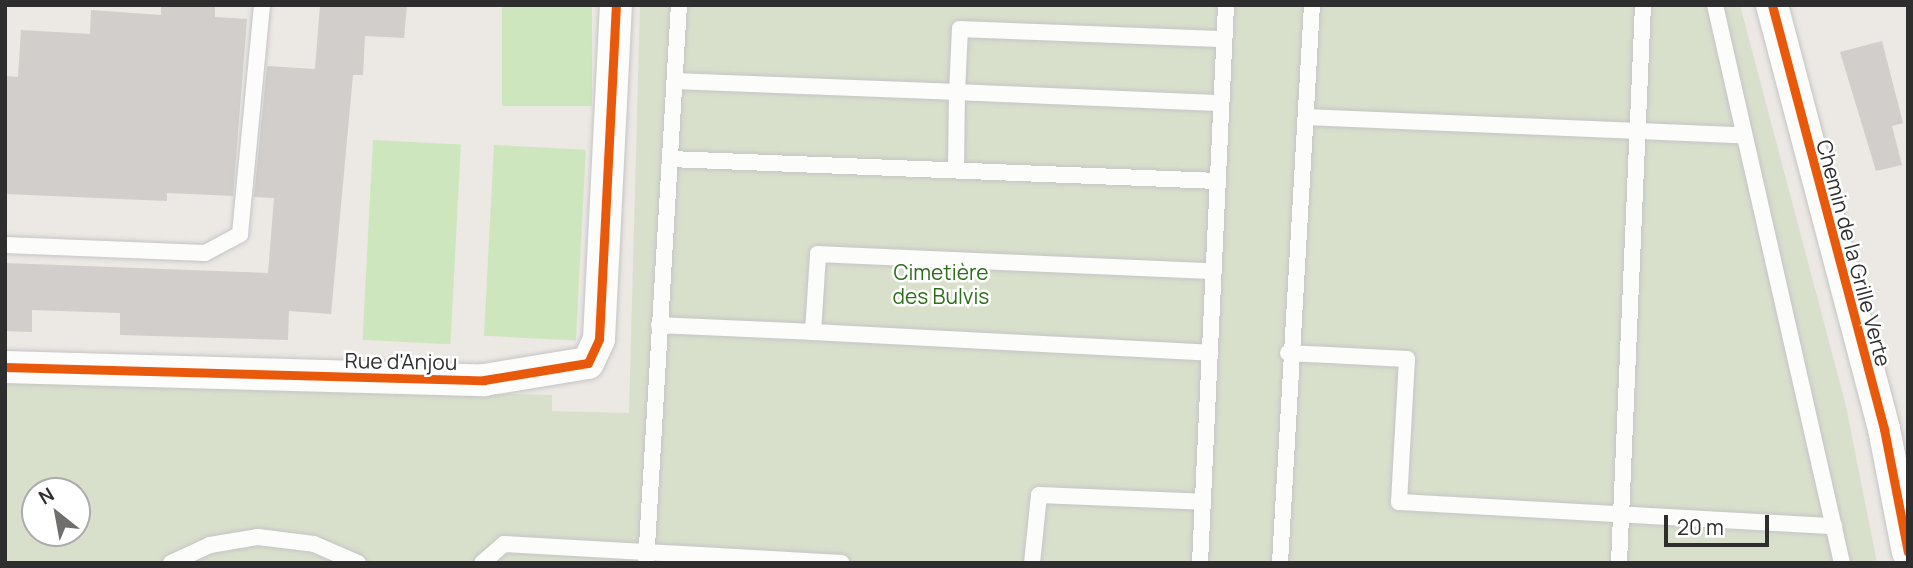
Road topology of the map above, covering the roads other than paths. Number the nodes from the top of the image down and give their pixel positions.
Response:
1 (262, 5) edge
2 (615, 5) edge
3 (679, 5) edge
4 (1226, 5) edge
5 (1312, 5) edge
6 (1643, 5) edge
7 (1715, 5) edge
8 (1772, 5) edge
9 (1224, 39) junction
10 (675, 80) junction
11 (957, 92) junction
12 (1222, 103) junction
13 (1307, 117) junction
14 (1637, 132) junction
15 (1744, 135) junction
16 (670, 159) junction
17 (956, 170) junction
18 (1218, 181) junction
19 (5, 246) edge
20 (1214, 271) junction
21 (659, 325) junction
22 (813, 332) junction
23 (1210, 353) junction
24 (1288, 353) junction
25 (5, 368) edge
26 (1203, 502) junction
27 (1621, 515) junction
28 (1834, 526) junction
29 (1908, 552) edge
30 (647, 557) edge
31 (171, 563) edge
32 (358, 563) edge
33 (482, 563) edge
34 (841, 563) edge
35 (1032, 563) edge
36 (1200, 563) edge
37 (1280, 563) edge
38 (1619, 563) edge
39 (1842, 563) edge

1 - 19 lane
2 - 25 street, Rue d'Anjou
3 - 10 lane
4 - 9 lane
5 - 13 lane
6 - 14 lane
7 - 15 lane
8 - 29 street, Chemin de la Grille Verte
9 - 11 lane
9 - 12 lane
10 - 11 lane
10 - 16 lane
11 - 12 lane
11 - 17 lane
12 - 18 lane
13 - 14 lane
13 - 24 lane
14 - 15 lane
14 - 27 lane
15 - 28 lane
16 - 17 lane
16 - 21 lane
17 - 18 lane
18 - 20 lane
20 - 22 lane
20 - 23 lane
21 - 22 lane
21 - 30 lane
22 - 23 lane
23 - 26 lane
24 - 27 lane
24 - 37 lane
26 - 35 lane
26 - 36 lane
27 - 28 lane
27 - 38 lane
28 - 39 lane
30 - 33 lane
30 - 34 lane
31 - 32 lane

